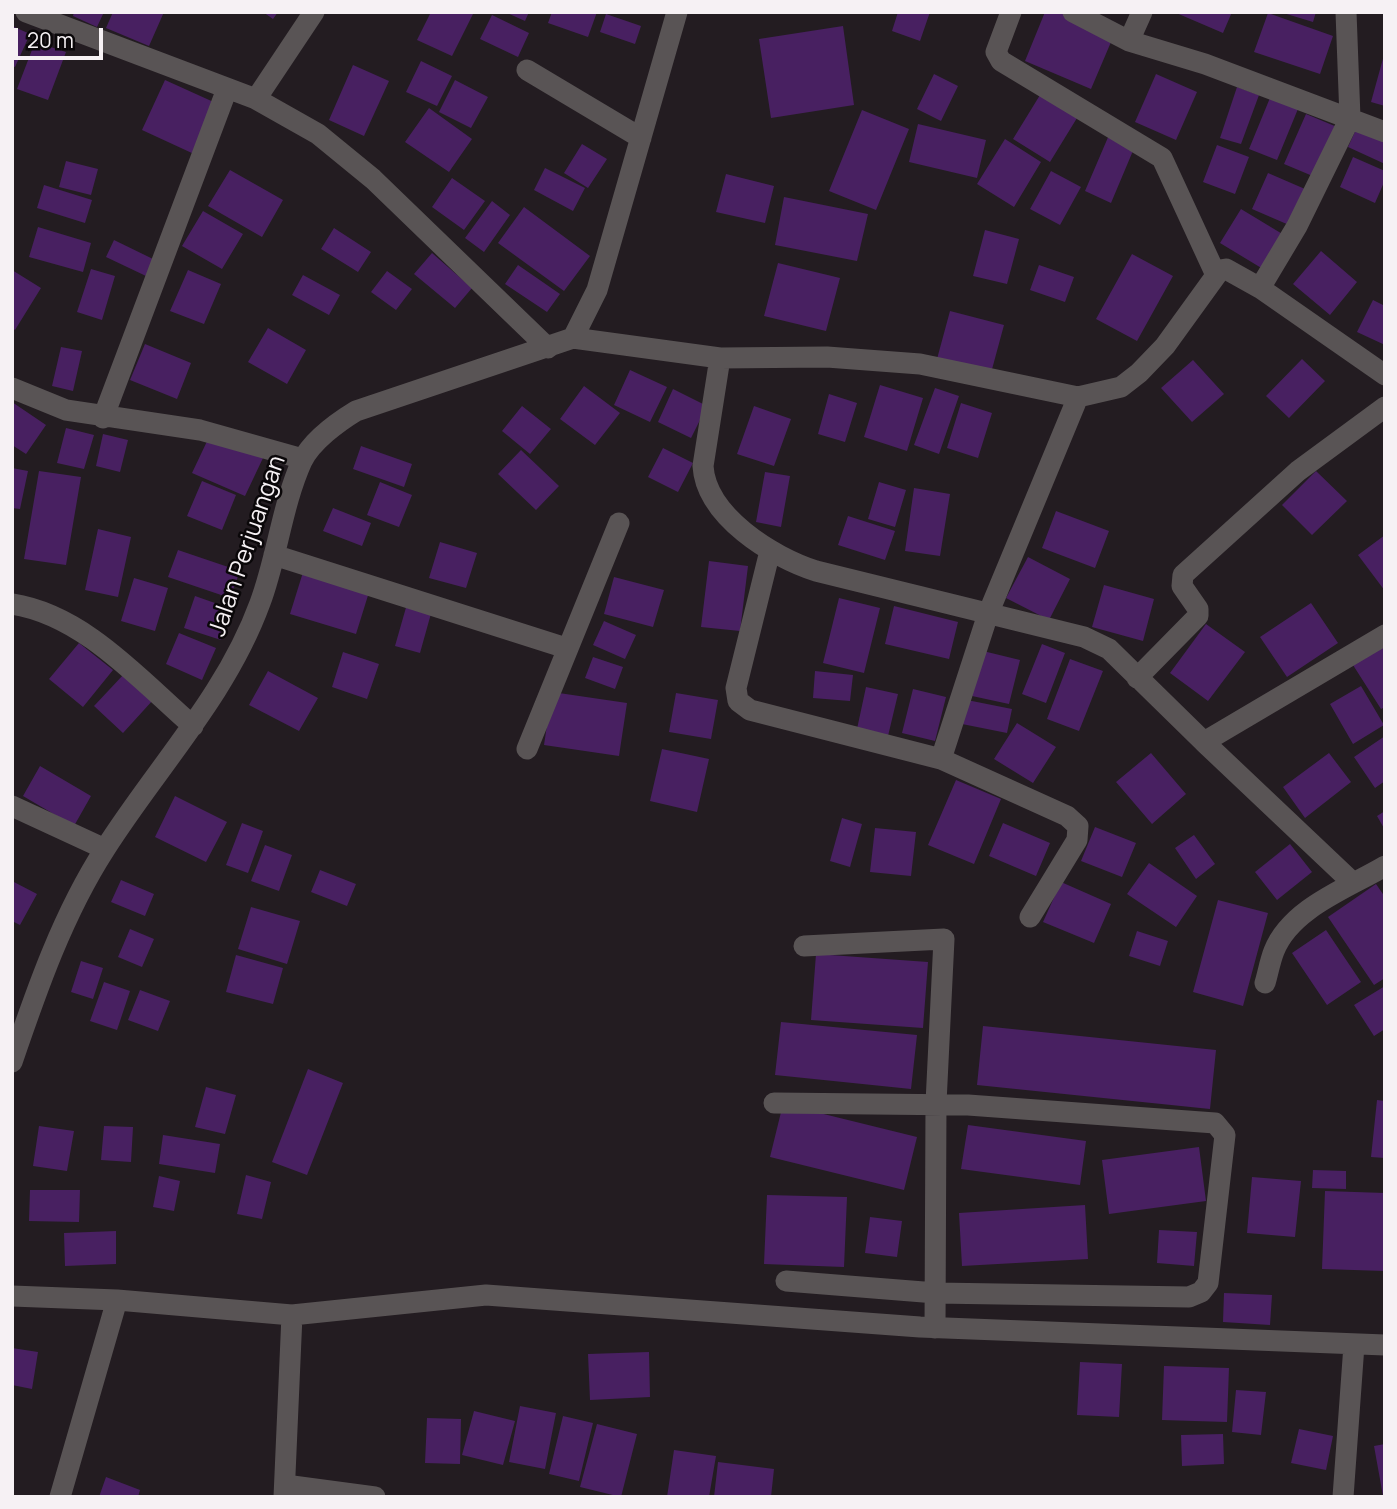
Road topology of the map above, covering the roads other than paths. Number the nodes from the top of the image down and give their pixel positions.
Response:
1 (26, 12) edge
2 (314, 12) edge
3 (677, 12) edge
4 (1011, 12) edge
5 (1073, 12) edge
6 (1142, 12) edge
7 (1346, 12) edge
8 (1129, 41) junction
9 (527, 70) dead end
10 (227, 89) junction
11 (256, 99) junction
12 (1350, 118) junction
13 (1385, 132) edge
14 (641, 138) junction
15 (1216, 275) junction
16 (1260, 288) junction
17 (573, 338) junction
18 (548, 348) junction
19 (720, 358) junction
20 (1385, 375) edge
21 (12, 388) edge
22 (1078, 397) junction
23 (1385, 407) edge
24 (103, 418) junction
25 (303, 459) junction
26 (619, 523) dead end
27 (770, 551) junction
28 (274, 555) junction
29 (12, 604) edge
30 (988, 614) junction
31 (1385, 635) edge
32 (566, 648) junction
33 (1138, 678) junction
34 (192, 726) junction
35 (1204, 742) junction
36 (527, 749) dead end
37 (941, 759) junction
38 (12, 806) edge
39 (105, 849) junction
40 (1382, 873) edge
41 (1353, 883) junction
42 (1030, 917) dead end
43 (804, 946) dead end
44 (1265, 983) dead end
45 (12, 1062) edge
46 (774, 1103) dead end
47 (936, 1103) junction
48 (786, 1281) dead end
49 (936, 1293) junction
50 (12, 1296) edge
51 (117, 1300) junction
52 (292, 1315) junction
53 (935, 1328) junction
54 (1354, 1345) junction
55 (1385, 1345) edge
56 (285, 1491) edge
57 (60, 1497) edge
58 (375, 1497) edge
59 (1343, 1497) edge

1 - 10 street
2 - 11 street
3 - 14 street
4 - 15 street
5 - 8 street
6 - 8 street
7 - 12 street
8 - 12 street
9 - 14 street
10 - 11 street
10 - 24 street
11 - 18 street
12 - 13 street
12 - 16 street
14 - 17 street
15 - 16 street
15 - 22 street
16 - 20 street
17 - 18 street, Jalan Perjuangan
17 - 19 street
18 - 25 street, Jalan Perjuangan
19 - 22 street
19 - 27 street
21 - 24 street
22 - 30 street
23 - 33 street
24 - 25 street
25 - 28 street, Jalan Perjuangan
26 - 32 street
27 - 30 street
27 - 37 street
28 - 32 street
28 - 34 street, Jalan Perjuangan
29 - 34 street
30 - 33 street
30 - 37 street
31 - 35 street
32 - 36 street
33 - 35 street
34 - 39 street, Jalan Perjuangan
35 - 41 street
37 - 42 street
38 - 39 street
39 - 45 street, Jalan Perjuangan
40 - 41 street
41 - 44 street
43 - 47 street
46 - 47 street
47 - 49 street
47 - 49 street
48 - 49 street
49 - 53 street
50 - 51 street
51 - 52 street
51 - 57 street
52 - 53 street
52 - 56 street
53 - 54 street
54 - 55 street
54 - 59 street
56 - 58 street

